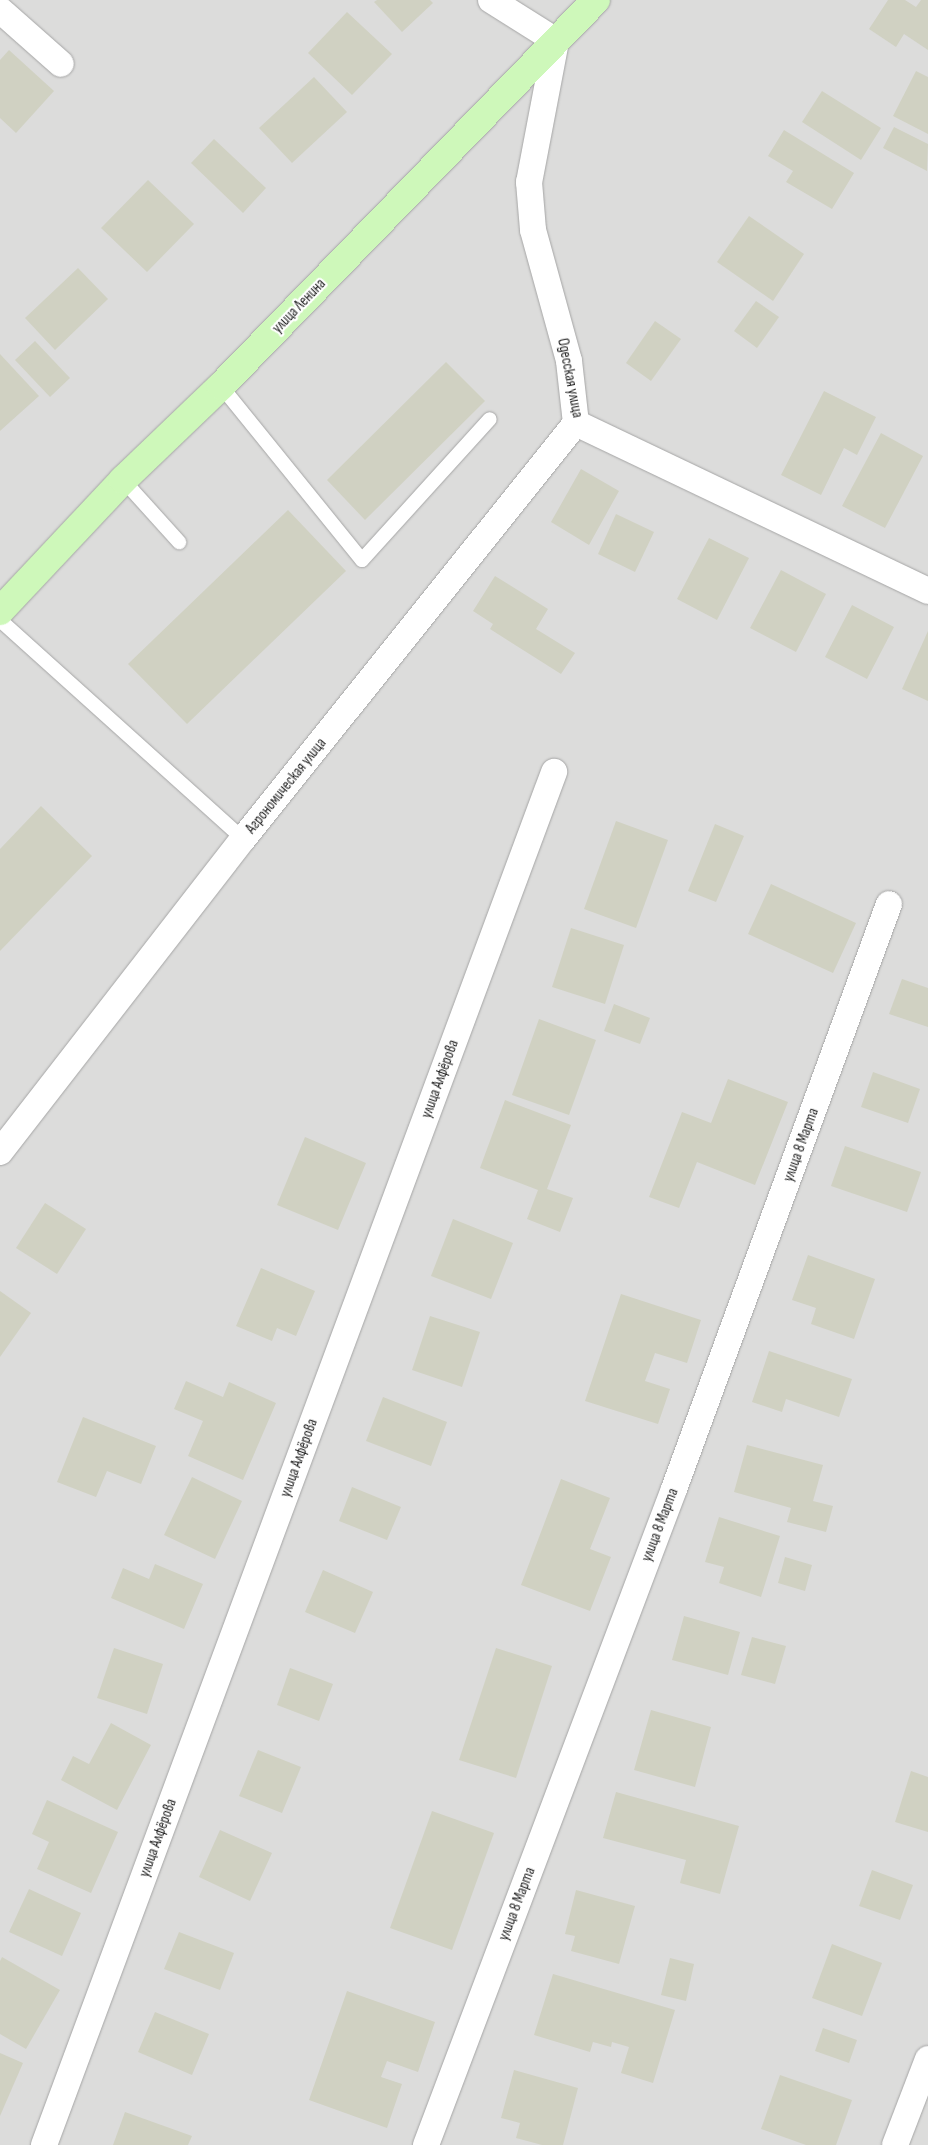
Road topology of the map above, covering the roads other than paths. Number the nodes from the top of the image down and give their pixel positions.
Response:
1 (491, 0) edge
2 (596, 0) edge
3 (0, 10) edge
4 (556, 41) junction
5 (61, 64) dead end
6 (221, 386) junction
7 (490, 419) dead end
8 (576, 423) junction
9 (123, 480) junction
10 (179, 542) dead end
11 (928, 591) edge
12 (0, 611) edge
13 (0, 620) edge
14 (554, 772) dead end
15 (243, 840) junction
16 (890, 904) dead end
17 (0, 1152) edge
18 (928, 2060) edge
19 (44, 2145) edge
20 (426, 2145) edge
21 (895, 2145) edge

1 - 4 street
2 - 4 street, улица Ленина
3 - 5 street
4 - 6 street, улица Ленина
4 - 8 street, Одесская улица
6 - 7 lane
6 - 9 street, улица Ленина
8 - 11 street, Одесская улица
8 - 15 street, Агрономическая улица
9 - 10 lane
9 - 12 street, улица Ленина
13 - 15 lane
14 - 19 street, улица Алфёрова
15 - 17 street, Агрономическая улица
16 - 20 street, улица 8 Марта
18 - 21 street

